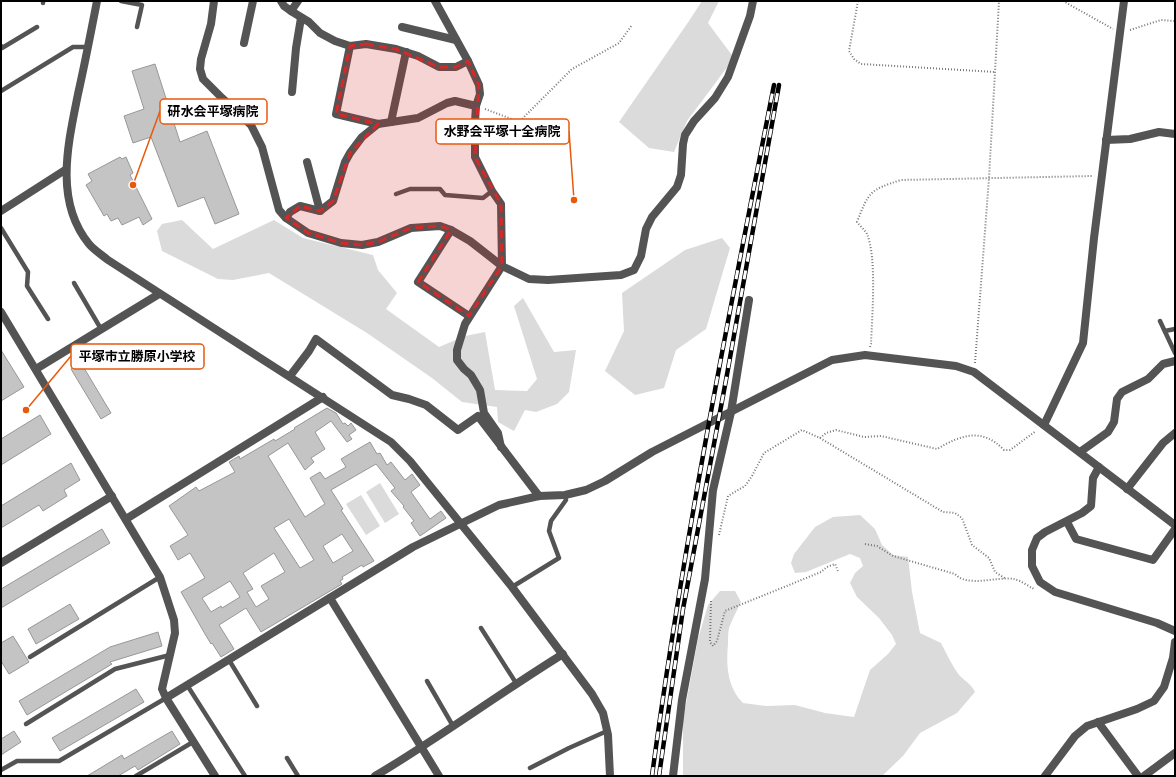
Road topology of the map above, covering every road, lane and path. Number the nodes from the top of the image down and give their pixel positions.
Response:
1 (97, 1) edge
2 (120, 1) edge
3 (214, 1) edge
4 (254, 1) edge
5 (281, 1) edge
6 (298, 1) edge
7 (435, 1) edge
8 (753, 1) edge
9 (858, 1) edge
10 (998, 1) edge
11 (1063, 1) edge
12 (1124, 1) edge
13 (142, 3) edge
14 (291, 11) junction
15 (301, 18) junction
16 (1175, 21) edge
17 (632, 25) dead end
18 (37, 26) dead end
19 (137, 27) dead end
20 (402, 27) dead end
21 (1120, 33) junction
22 (456, 40) junction
23 (244, 43) dead end
24 (1, 46) edge
25 (350, 46) junction
26 (88, 47) junction
27 (406, 52) junction
28 (468, 61) junction
29 (995, 72) junction
30 (1, 91) edge
31 (292, 92) dead end
32 (476, 106) junction
33 (520, 121) junction
34 (391, 122) junction
35 (378, 124) junction
36 (525, 124) dead end
37 (1175, 134) edge
38 (1106, 140) junction
39 (307, 162) dead end
40 (66, 170) junction
41 (1102, 176) junction
42 (989, 178) junction
43 (492, 192) junction
44 (396, 194) dead end
45 (1, 211) edge
46 (320, 211) junction
47 (286, 218) junction
48 (1, 228) edge
49 (451, 230) junction
50 (502, 266) junction
51 (74, 283) dead end
52 (158, 294) junction
53 (749, 300) dead end
54 (1, 312) edge
55 (469, 316) junction
56 (48, 319) dead end
57 (1160, 321) dead end
58 (101, 329) junction
59 (1175, 329) edge
60 (1165, 332) junction
61 (1175, 353) edge
62 (865, 355) junction
63 (1175, 361) edge
64 (36, 369) junction
65 (974, 372) junction
66 (290, 376) junction
67 (323, 397) junction
68 (731, 412) junction
69 (1044, 425) junction
70 (1175, 433) edge
71 (820, 438) junction
72 (501, 447) junction
73 (1080, 452) junction
74 (1099, 467) junction
75 (1127, 489) junction
76 (565, 495) junction
77 (112, 496) junction
78 (538, 496) junction
79 (126, 519) junction
80 (1067, 522) junction
81 (460, 524) junction
82 (1175, 525) edge
83 (1175, 529) edge
84 (718, 540) dead end
85 (866, 544) dead end
86 (1, 563) edge
87 (838, 571) dead end
88 (160, 576) junction
89 (1006, 579) junction
90 (512, 587) junction
91 (1040, 592) dead end
92 (710, 596) dead end
93 (330, 598) junction
94 (481, 628) dead end
95 (1175, 632) edge
96 (1175, 642) edge
97 (563, 654) junction
98 (170, 655) junction
99 (30, 657) dead end
100 (229, 660) junction
101 (427, 681) dead end
102 (516, 683) junction
103 (187, 685) junction
104 (166, 698) junction
105 (257, 706) dead end
106 (1098, 722) junction
107 (26, 724) dead end
108 (453, 726) junction
109 (607, 730) junction
110 (193, 742) junction
111 (421, 748) junction
112 (1175, 753) edge
113 (287, 758) dead end
114 (530, 768) dead end
115 (1, 770) edge
116 (136, 776) edge
117 (215, 776) edge
118 (244, 776) edge
119 (298, 776) edge
120 (375, 776) edge
121 (439, 776) edge
122 (610, 776) edge
123 (673, 776) edge
124 (1045, 776) edge
125 (1138, 776) edge
126 (1144, 776) edge

1 - 26 street
2 - 13 lane
3 - 47 street
4 - 23 street
5 - 14 street
6 - 14 street
7 - 22 street
8 - 50 street
9 - 29 path
10 - 29 path
11 - 21 path
12 - 21 street
13 - 19 lane
14 - 15 street
15 - 25 street
15 - 31 street
16 - 21 path
17 - 33 path
18 - 24 lane
20 - 22 street
21 - 38 street
22 - 28 street
25 - 27 street
25 - 35 street
26 - 30 lane
26 - 40 street
27 - 28 street
27 - 34 street
28 - 32 street
29 - 42 path
32 - 33 path
32 - 34 street
32 - 43 street
33 - 36 path
34 - 35 street
35 - 46 street
37 - 38 street
38 - 41 street
39 - 46 street
40 - 45 street
40 - 52 street
41 - 42 path
41 - 69 street
42 - 62 path
42 - 65 path
43 - 44 lane
43 - 50 street
46 - 47 street
47 - 49 street
48 - 56 lane
49 - 50 street
49 - 55 street
50 - 55 street
51 - 58 lane
52 - 58 street
52 - 66 street
53 - 68 street
54 - 64 street
55 - 72 street
57 - 60 lane
58 - 64 street
59 - 60 lane
60 - 61 lane
62 - 65 street
62 - 68 street
63 - 73 street
64 - 77 street
65 - 69 street
66 - 67 street
66 - 72 street
67 - 79 street
67 - 81 street
68 - 76 street
68 - 123 street
69 - 71 path
69 - 73 street
70 - 75 street
71 - 84 path
71 - 89 path
72 - 78 street
73 - 74 street
74 - 75 street
74 - 80 street
75 - 82 street
76 - 78 street
76 - 90 lane
77 - 79 street
77 - 86 street
78 - 81 street
79 - 88 street
80 - 83 street
80 - 95 street
81 - 90 street
81 - 93 street
85 - 89 path
87 - 92 path
88 - 98 street
88 - 99 lane
89 - 91 path
90 - 97 street
93 - 100 street
93 - 111 street
94 - 102 lane
96 - 106 street
97 - 102 street
97 - 109 street
98 - 104 street
98 - 107 lane
100 - 103 street
100 - 105 lane
101 - 108 lane
102 - 108 street
103 - 104 street
103 - 118 lane
104 - 110 street
104 - 115 lane
106 - 124 street
106 - 125 street
108 - 111 street
109 - 114 lane
109 - 122 street
110 - 116 lane
110 - 117 street
111 - 120 street
111 - 121 street
112 - 126 street
113 - 119 lane

